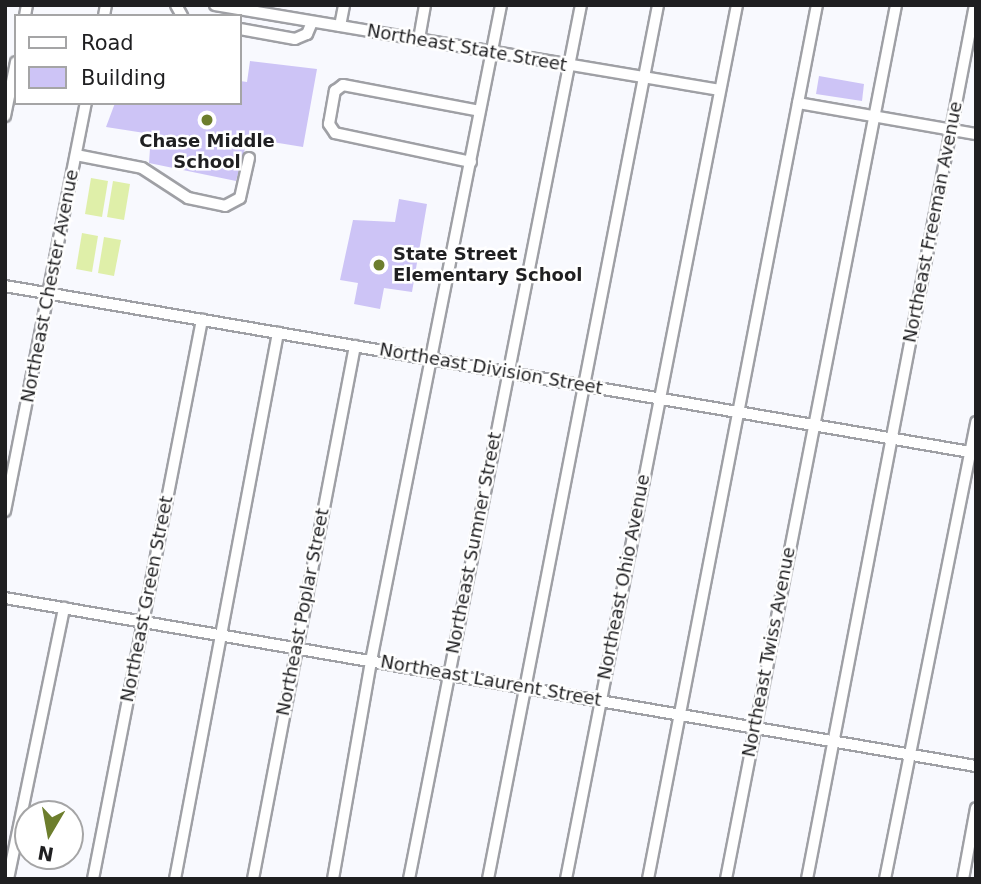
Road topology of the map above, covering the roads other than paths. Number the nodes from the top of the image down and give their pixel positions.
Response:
1 (215, 5) edge
2 (344, 5) edge
3 (425, 5) edge
4 (501, 5) edge
5 (581, 5) edge
6 (658, 5) edge
7 (737, 5) edge
8 (817, 5) edge
9 (896, 5) edge
10 (975, 5) edge
11 (268, 10) edge
12 (313, 22) junction
13 (340, 26) junction
14 (242, 29) edge
15 (419, 39) junction
16 (492, 52) junction
17 (569, 65) junction
18 (14, 72) edge
19 (644, 77) junction
20 (720, 90) junction
21 (798, 103) junction
22 (86, 105) edge
23 (475, 110) junction
24 (5, 116) edge
25 (875, 116) junction
26 (951, 130) junction
27 (976, 134) edge
28 (76, 155) junction
29 (249, 158) dead end
30 (471, 162) junction
31 (5, 286) edge
32 (48, 294) junction
33 (202, 320) junction
34 (278, 333) junction
35 (355, 346) junction
36 (432, 359) junction
37 (509, 373) junction
38 (586, 386) junction
39 (660, 398) junction
40 (738, 412) junction
41 (976, 422) edge
42 (814, 425) junction
43 (891, 438) junction
44 (972, 452) edge
45 (5, 511) edge
46 (5, 598) edge
47 (64, 608) junction
48 (143, 621) junction
49 (220, 635) junction
50 (296, 648) junction
51 (371, 661) junction
52 (448, 674) junction
53 (523, 687) junction
54 (600, 700) junction
55 (678, 713) junction
56 (754, 727) junction
57 (832, 740) junction
58 (908, 754) junction
59 (976, 766) edge
60 (976, 808) edge
61 (8, 879) edge
62 (93, 879) edge
63 (174, 879) edge
64 (253, 879) edge
65 (333, 879) edge
66 (409, 879) edge
67 (488, 879) edge
68 (566, 879) edge
69 (648, 879) edge
70 (726, 879) edge
71 (807, 879) edge
72 (885, 879) edge
73 (963, 879) edge

1 - 11 street, Northeast State Street
2 - 13 street
3 - 15 street
4 - 16 street
5 - 17 street, Northeast Sumner Street
6 - 19 street
7 - 20 street, Northeast Ohio Avenue
8 - 21 street
9 - 25 street, Northeast Twiss Avenue
10 - 26 street, Northeast Freeman Avenue
11 - 12 street, Northeast State Street
12 - 13 street, Northeast State Street
12 - 14 street
13 - 15 street, Northeast State Street
15 - 16 street, Northeast State Street
16 - 17 street, Northeast State Street
16 - 23 street
17 - 19 street, Northeast State Street
17 - 37 street, Northeast Sumner Street
18 - 24 street
19 - 20 street, Northeast State Street
19 - 38 street
20 - 39 street, Northeast Ohio Avenue
21 - 25 street
21 - 40 street
22 - 28 street, Northeast Chester Avenue
23 - 30 street
23 - 30 street
25 - 26 street
25 - 42 street, Northeast Twiss Avenue
26 - 27 street
26 - 43 street, Northeast Freeman Avenue
28 - 29 street
28 - 32 street, Northeast Chester Avenue
30 - 36 street
31 - 32 street, Northeast Division Street
32 - 33 street, Northeast Division Street
32 - 45 street, Northeast Chester Avenue
33 - 34 street, Northeast Division Street
33 - 48 street, Northeast Green Street
34 - 35 street, Northeast Division Street
34 - 49 street
35 - 36 street, Northeast Division Street
35 - 50 street, Northeast Poplar Street
36 - 37 street, Northeast Division Street
36 - 51 street
37 - 38 street, Northeast Division Street
37 - 52 street, Northeast Sumner Street
38 - 39 street, Northeast Division Street
38 - 53 street
39 - 40 street, Northeast Division Street
39 - 54 street, Northeast Ohio Avenue
40 - 42 street, Northeast Division Street
40 - 55 street
41 - 44 street
42 - 43 street, Northeast Division Street
42 - 56 street, Northeast Twiss Avenue
43 - 44 street, Northeast Division Street
43 - 57 street, Northeast Freeman Avenue
44 - 58 street
46 - 47 street, Northeast Laurent Street
47 - 48 street, Northeast Laurent Street
47 - 61 street
48 - 49 street, Northeast Laurent Street
48 - 62 street, Northeast Green Street
49 - 50 street, Northeast Laurent Street
49 - 63 street
50 - 51 street, Northeast Laurent Street
50 - 64 street, Northeast Poplar Street
51 - 52 street, Northeast Laurent Street
51 - 65 street
52 - 53 street, Northeast Laurent Street
52 - 66 street, Northeast Sumner Street
53 - 54 street, Northeast Laurent Street
53 - 67 street
54 - 55 street, Northeast Laurent Street
54 - 68 street, Northeast Ohio Avenue
55 - 56 street, Northeast Laurent Street
55 - 69 street
56 - 57 street, Northeast Laurent Street
56 - 70 street, Northeast Twiss Avenue
57 - 58 street, Northeast Laurent Street
57 - 71 street, Northeast Freeman Avenue
58 - 59 street, Northeast Laurent Street
58 - 72 street
60 - 73 street

